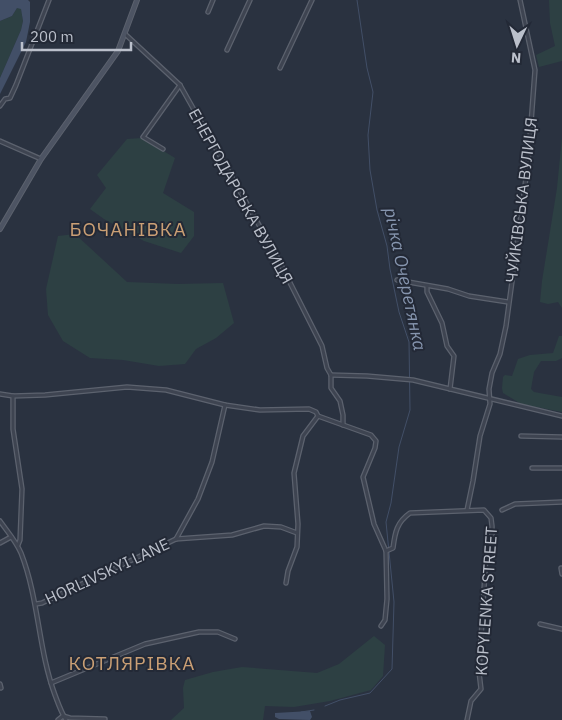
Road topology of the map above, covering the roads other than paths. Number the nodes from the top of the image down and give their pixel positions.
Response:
1 (49, 0) edge
2 (137, 0) edge
3 (213, 0) edge
4 (250, 0) edge
5 (312, 0) edge
6 (520, 0) edge
7 (208, 12) dead end
8 (125, 34) junction
9 (227, 50) dead end
10 (280, 68) dead end
11 (180, 85) junction
12 (0, 106) edge
13 (0, 141) edge
14 (163, 149) dead end
15 (41, 160) junction
16 (0, 229) edge
17 (397, 280) dead end
18 (427, 286) junction
19 (508, 302) junction
20 (331, 375) junction
21 (450, 389) junction
22 (0, 394) edge
23 (13, 396) junction
24 (489, 400) junction
25 (225, 405) junction
26 (318, 416) junction
27 (562, 416) edge
28 (343, 425) junction
29 (521, 436) dead end
30 (562, 437) edge
31 (532, 468) dead end
32 (562, 468) edge
33 (562, 502) edge
34 (467, 510) junction
35 (502, 510) dead end
36 (0, 520) edge
37 (297, 533) junction
38 (12, 537) junction
39 (176, 539) junction
40 (0, 543) edge
41 (18, 545) junction
42 (386, 551) junction
43 (560, 568) dead end
44 (562, 574) edge
45 (286, 583) dead end
46 (36, 604) junction
47 (540, 624) dead end
48 (381, 626) dead end
49 (562, 628) edge
50 (235, 639) dead end
51 (51, 683) junction
52 (63, 716) junction
53 (105, 718) dead end
54 (58, 720) edge
55 (66, 720) edge
56 (468, 720) edge

1 - 12 street
2 - 8 main road
3 - 7 street
4 - 9 street
5 - 10 street
6 - 19 street, ЧУЙКІВСЬКА ВУЛИЦЯ
8 - 11 street, ЕНЕРГОДАРСЬКА ВУЛИЦЯ
8 - 15 main road
11 - 14 street
11 - 20 street, ЕНЕРГОДАРСЬКА ВУЛИЦЯ
13 - 15 street
15 - 16 main road
17 - 18 street
18 - 19 street
18 - 21 street
19 - 24 street, ЧУЙКІВСЬКА ВУЛИЦЯ
20 - 21 street
20 - 28 street, ЕНЕРГОДАРСЬКА ВУЛИЦЯ
21 - 24 street
22 - 23 street
23 - 25 street
23 - 41 street
24 - 27 street
24 - 34 street, KOPYLENKA STREET
25 - 26 street
25 - 39 street
26 - 28 street
26 - 37 street
28 - 42 street
29 - 30 street
31 - 32 street
33 - 35 street
34 - 42 street
34 - 56 street, KOPYLENKA STREET
36 - 38 street
37 - 39 street, HORLIVSKYI LANE
37 - 45 street
38 - 40 street
38 - 41 street
39 - 46 street, HORLIVSKYI LANE
41 - 46 street
42 - 48 street
43 - 44 street
46 - 51 street
47 - 49 street
50 - 51 street
51 - 52 street
52 - 53 street
52 - 54 street
52 - 55 street

